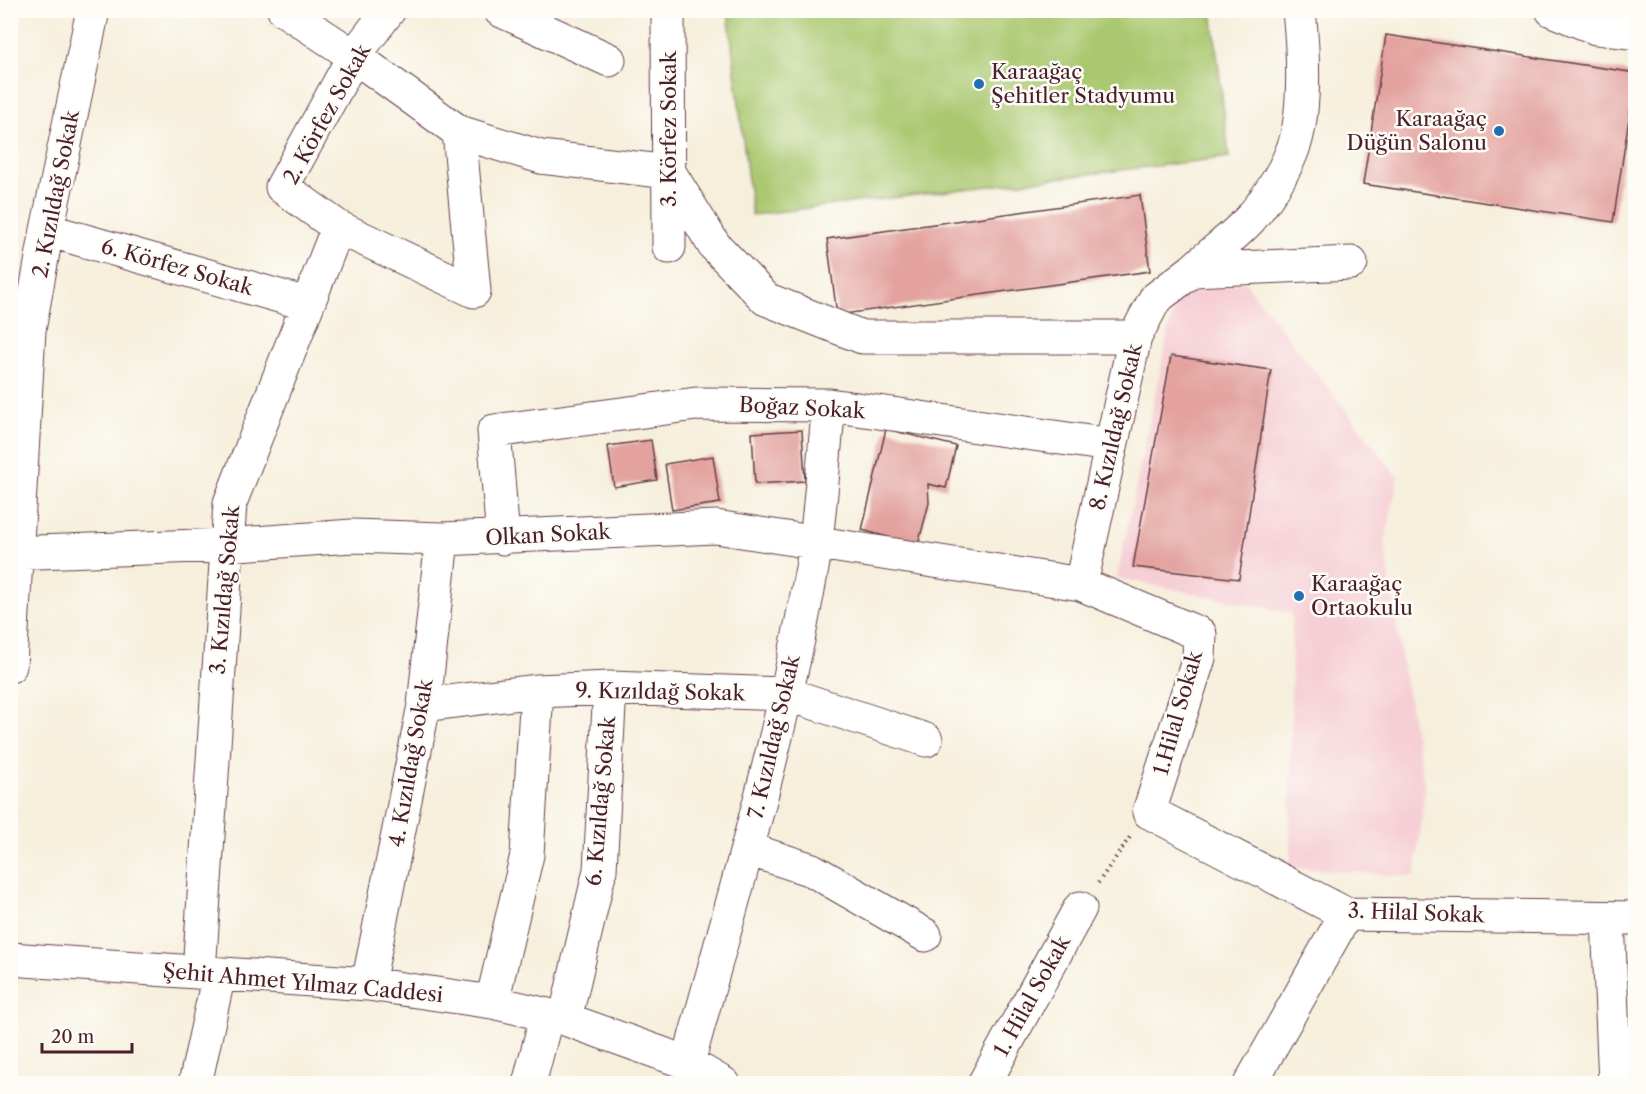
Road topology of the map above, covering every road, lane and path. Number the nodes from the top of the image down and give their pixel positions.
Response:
1 (93, 10) edge
2 (284, 10) edge
3 (389, 10) edge
4 (500, 10) edge
5 (668, 10) edge
6 (1299, 10) edge
7 (1552, 10) edge
8 (1635, 33) edge
9 (354, 56) junction
10 (609, 60) dead end
11 (459, 132) junction
12 (669, 172) junction
13 (338, 227) junction
14 (47, 230) junction
15 (669, 247) dead end
16 (1351, 263) dead end
17 (1192, 270) junction
18 (307, 304) junction
19 (1135, 337) junction
20 (829, 405) junction
21 (1110, 445) junction
22 (503, 537) junction
23 (442, 539) junction
24 (815, 540) junction
25 (225, 545) junction
26 (14, 553) edge
27 (1081, 584) junction
28 (10, 666) edge
29 (610, 688) junction
30 (537, 691) junction
31 (786, 694) junction
32 (424, 705) junction
33 (927, 740) dead end
34 (1149, 812) junction
35 (748, 849) junction
36 (1080, 908) joint
37 (1346, 914) junction
38 (1622, 918) edge
39 (925, 935) dead end
40 (10, 959) edge
41 (209, 973) junction
42 (368, 984) junction
43 (492, 1002) junction
44 (556, 1017) junction
45 (688, 1063) junction
46 (195, 1083) edge
47 (529, 1083) edge
48 (722, 1083) edge
49 (984, 1083) edge
50 (1250, 1083) edge
51 (1615, 1083) edge

1 - 14 street, 2. Kızıldağ Sokak
2 - 9 street
3 - 9 street, 2. Körfez Sokak
4 - 10 street
5 - 12 street, 3. Körfez Sokak
6 - 17 street, 8. Kızıldağ Sokak
7 - 8 street
9 - 11 street
9 - 13 street, 2. Körfez Sokak
11 - 12 street
11 - 13 street, 2. Körfez Sokak
12 - 15 street, 3. Körfez Sokak
12 - 19 street
13 - 18 street, 3. Kızıldağ Sokak
14 - 18 street, 6. Körfez Sokak
14 - 26 street, 2. Kızıldağ Sokak
16 - 17 street
17 - 19 street, 8. Kızıldağ Sokak
18 - 25 street, 3. Kızıldağ Sokak
19 - 21 street, 8. Kızıldağ Sokak
20 - 21 street, Boğaz Sokak
20 - 22 street, Boğaz Sokak
20 - 24 street, 7. Kızıldağ Sokak
21 - 27 street, 8. Kızıldağ Sokak
22 - 23 street, Olkan Sokak
22 - 24 street, Olkan Sokak
23 - 25 street, Olkan Sokak
23 - 32 street, 4. Kızıldağ Sokak
24 - 27 street, Olkan Sokak
24 - 31 street, 7. Kızıldağ Sokak
25 - 26 street, Olkan Sokak
25 - 41 street, 3. Kızıldağ Sokak
26 - 28 street, 2. Kızıldağ Sokak
27 - 34 street, 1.Hilal Sokak
29 - 30 street, 9. Kızıldağ Sokak
29 - 31 street, 9. Kızıldağ Sokak
29 - 44 street, 6. Kızıldağ Sokak
30 - 32 street, 9. Kızıldağ Sokak
30 - 43 street
31 - 33 street, 9. Kızıldağ Sokak
31 - 35 street, 7. Kızıldağ Sokak
32 - 42 street, 4. Kızıldağ Sokak
34 - 36 path
34 - 37 street, 3. Hilal Sokak
35 - 39 street
35 - 45 street, 7. Kızıldağ Sokak
36 - 49 street, 1. Hilal Sokak
37 - 38 street, 3. Hilal Sokak
37 - 50 street
38 - 51 street
40 - 41 street, Şehit Ahmet Yılmaz Caddesi
41 - 42 street, Şehit Ahmet Yılmaz Caddesi
41 - 46 street, 3. Kızıldağ Sokak
42 - 43 street, Şehit Ahmet Yılmaz Caddesi
43 - 44 street, Şehit Ahmet Yılmaz Caddesi
44 - 45 street, Şehit Ahmet Yılmaz Caddesi
44 - 47 street, 6. Kızıldağ Sokak
45 - 48 street, Şehit Ahmet Yılmaz Caddesi

